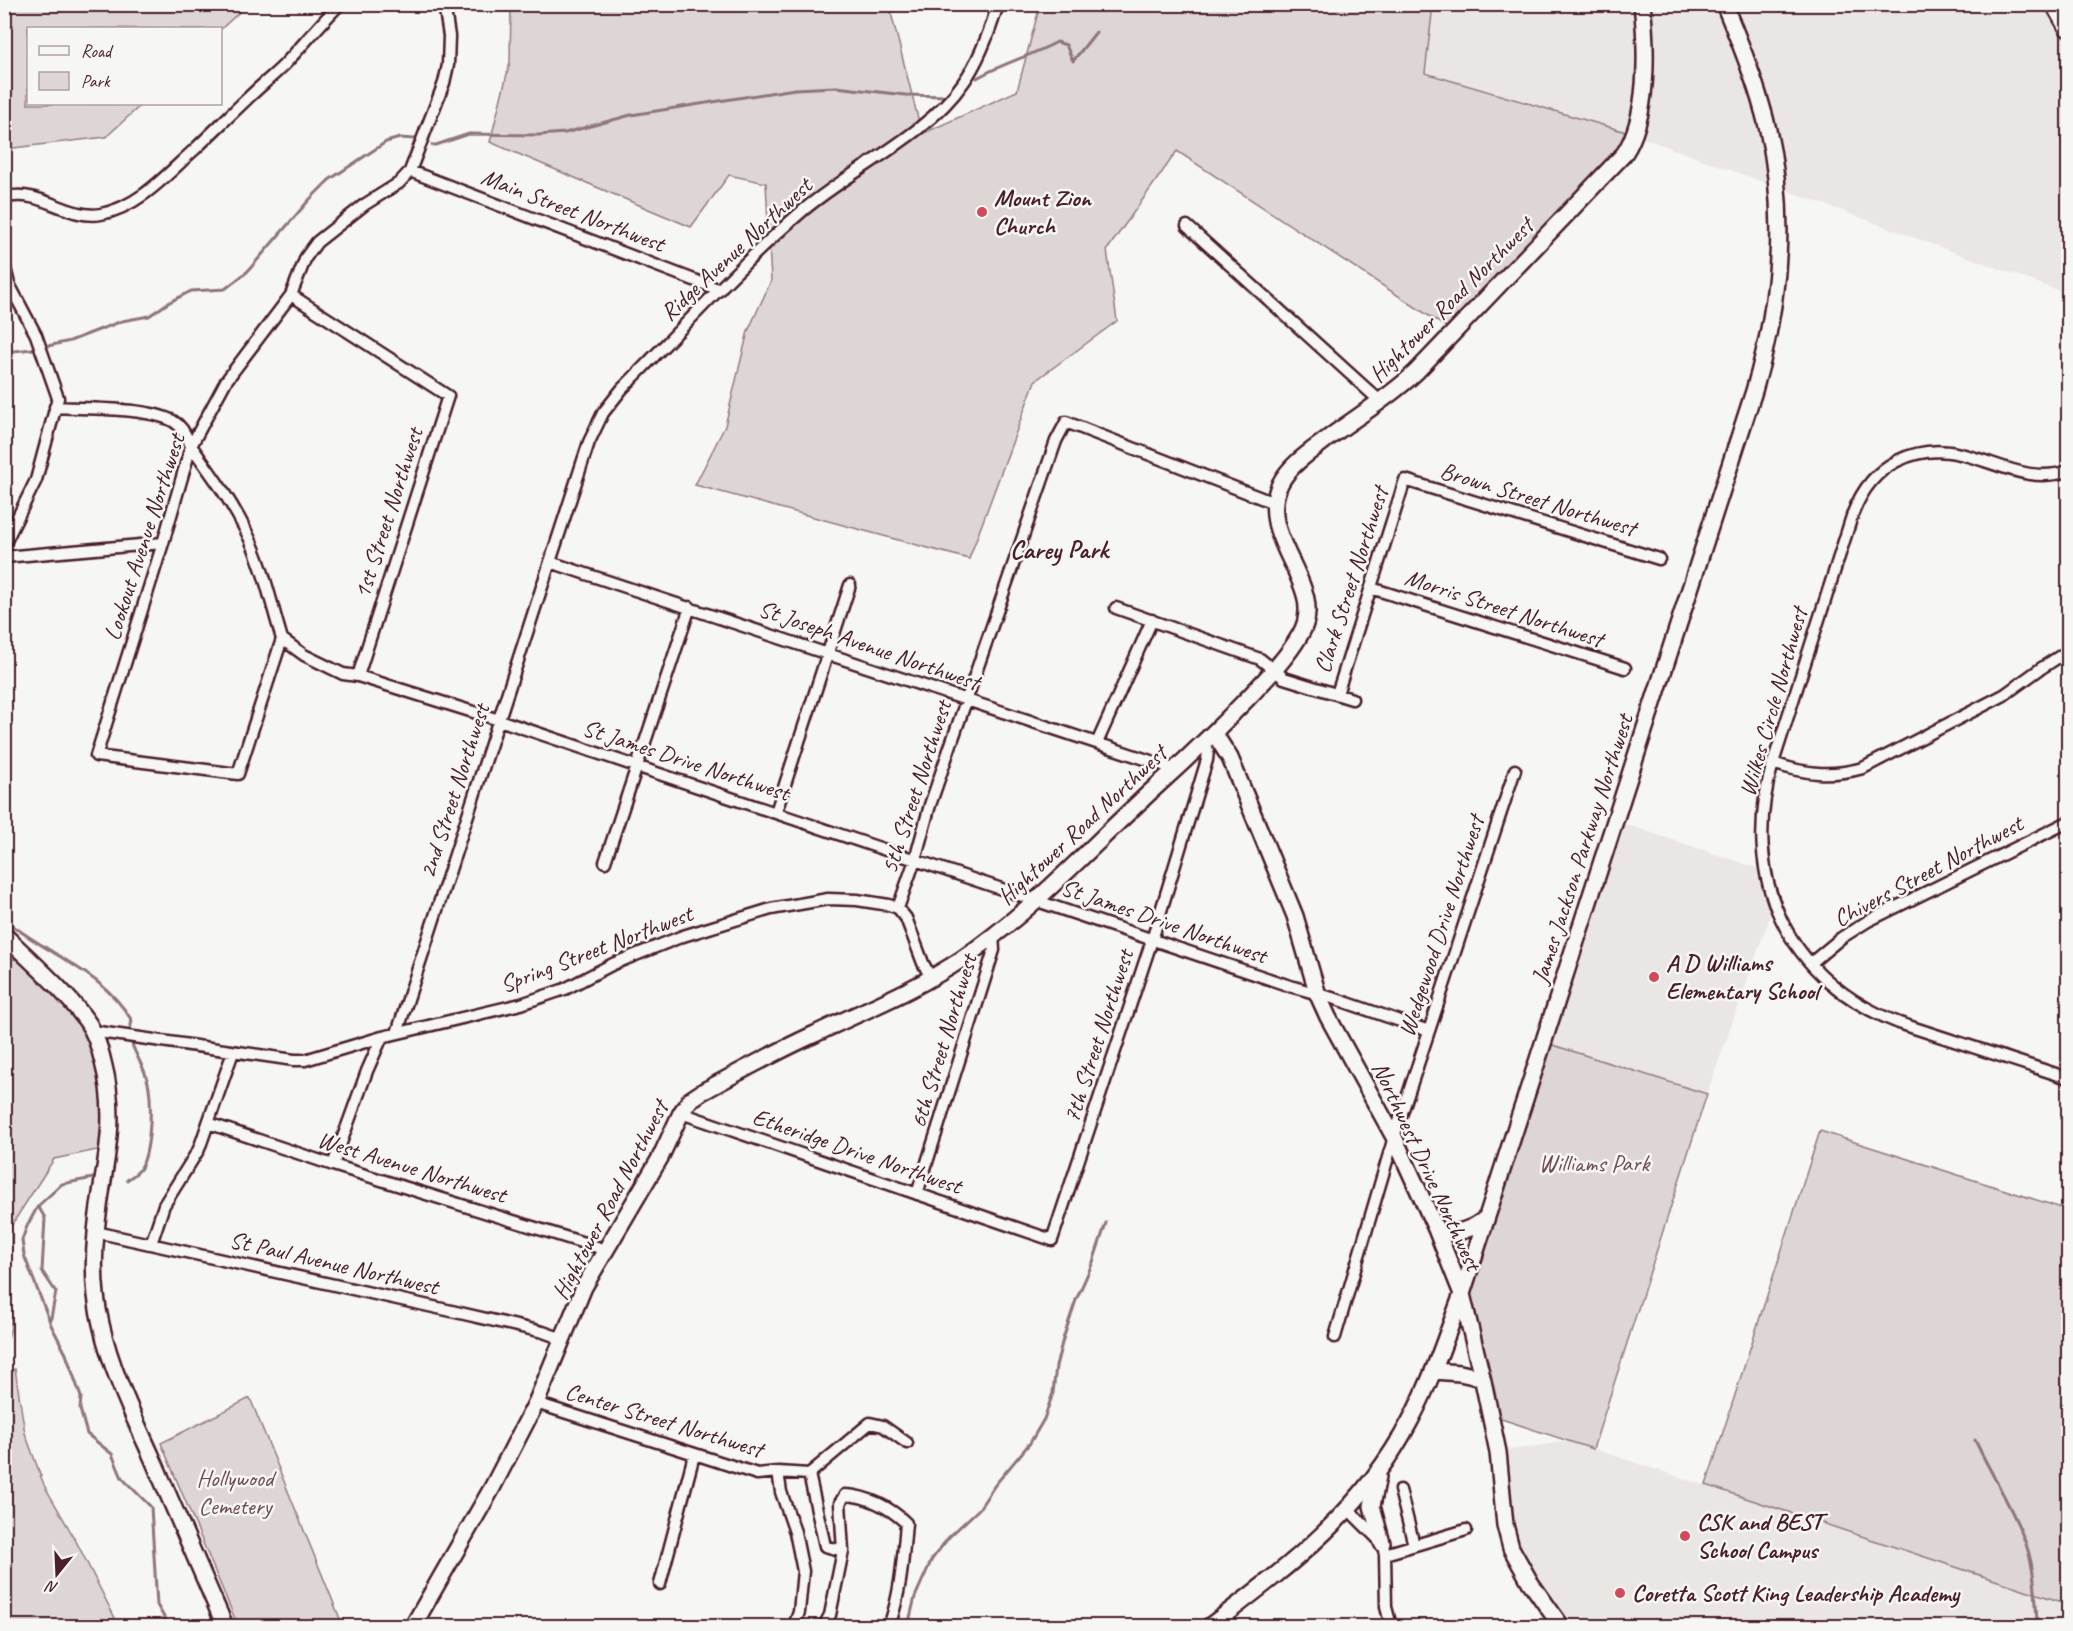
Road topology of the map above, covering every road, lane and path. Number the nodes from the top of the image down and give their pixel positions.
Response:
1 (340, 4) edge
2 (444, 4) edge
3 (998, 4) edge
4 (1642, 4) edge
5 (1724, 4) edge
6 (2055, 4) edge
7 (2068, 27) edge
8 (410, 171) junction
9 (4, 203) edge
10 (1187, 226) dead end
11 (4, 264) edge
12 (7, 284) edge
13 (720, 290) junction
14 (291, 295) junction
15 (1381, 402) junction
16 (55, 407) junction
17 (192, 447) junction
18 (2068, 471) edge
19 (1405, 480) joint
20 (1274, 503) junction
21 (164, 543) junction
22 (4, 545) edge
23 (4, 557) edge
24 (1659, 559) dead end
25 (550, 562) junction
26 (850, 585) dead end
27 (1371, 588) junction
28 (690, 607) junction
29 (1116, 608) dead end
30 (1152, 620) junction
31 (282, 639) junction
32 (2068, 651) edge
33 (828, 653) junction
34 (1625, 668) dead end
35 (1274, 671) junction
36 (358, 676) junction
37 (1336, 694) junction
38 (1352, 699) dead end
39 (967, 700) junction
40 (499, 720) junction
41 (1210, 737) junction
42 (1097, 743) junction
43 (1773, 763) junction
44 (638, 766) junction
45 (1515, 770) dead end
46 (1173, 771) junction
47 (776, 812) junction
48 (2068, 822) edge
49 (915, 860) junction
50 (605, 862) dead end
51 (1036, 901) junction
52 (898, 908) junction
53 (4, 935) edge
54 (993, 935) junction
55 (1152, 940) junction
56 (1811, 963) junction
57 (932, 978) junction
58 (1318, 995) junction
59 (92, 1031) junction
60 (1429, 1031) junction
61 (397, 1033) junction
62 (382, 1037) junction
63 (233, 1052) junction
64 (2068, 1078) edge
65 (681, 1113) junction
66 (208, 1123) junction
67 (1394, 1137) junction
68 (333, 1165) junction
69 (917, 1194) junction
70 (1486, 1218) junction
71 (1019, 1229) joint
72 (96, 1232) junction
73 (1438, 1233) junction
74 (151, 1244) junction
75 (604, 1251) junction
76 (1462, 1294) junction
77 (1335, 1337) dead end
78 (563, 1339) junction
79 (1434, 1371) junction
80 (1482, 1378) junction
81 (536, 1403) junction
82 (907, 1443) dead end
83 (694, 1455) junction
84 (1380, 1468) junction
85 (778, 1472) junction
86 (809, 1474) junction
87 (1400, 1490) dead end
88 (1348, 1509) junction
89 (1466, 1530) dead end
90 (1414, 1545) junction
91 (1383, 1549) junction
92 (843, 1551) junction
93 (660, 1584) dead end
94 (1387, 1624) edge
95 (225, 1626) edge
96 (413, 1626) edge
97 (794, 1626) edge
98 (824, 1626) edge
99 (889, 1626) edge
100 (1210, 1626) edge
101 (1561, 1626) edge

1 - 9 street
2 - 8 street, Lookout Avenue Northwest
3 - 13 street, Ridge Avenue Northwest
4 - 15 street, Hightower Road Northwest
5 - 70 street, James Jackson Parkway Northwest
6 - 7 main road
8 - 13 street, Main Street Northwest
8 - 14 street, Lookout Avenue Northwest
10 - 15 street
11 - 12 street
12 - 16 street
13 - 25 street, Ridge Avenue Northwest
14 - 17 street, Lookout Avenue Northwest
14 - 36 street, 1st Street Northwest
15 - 20 street, Hightower Road Northwest
16 - 17 street
16 - 22 street
17 - 21 street, Lookout Avenue Northwest
17 - 31 street
18 - 43 street, Wilkes Circle Northwest
19 - 24 street, Brown Street Northwest
19 - 27 street, Clark Street Northwest
20 - 35 street, Hightower Road Northwest
20 - 39 street, 5th Street Northwest
21 - 23 street
21 - 31 street, Lookout Avenue Northwest
25 - 28 street, St Joseph Avenue Northwest
25 - 40 street, 2nd Street Northwest
26 - 33 street
27 - 34 street, Morris Street Northwest
27 - 37 street, Clark Street Northwest
28 - 33 street, St Joseph Avenue Northwest
28 - 44 street
29 - 30 street
30 - 35 street
30 - 42 street
31 - 36 street, St James Drive Northwest
32 - 43 street
33 - 39 street, St Joseph Avenue Northwest
33 - 47 street
35 - 37 street
35 - 41 street, Hightower Road Northwest
36 - 40 street, St James Drive Northwest
37 - 38 street
39 - 42 street, St Joseph Avenue Northwest
39 - 49 street, 5th Street Northwest
40 - 44 street, St James Drive Northwest
40 - 61 street, 2nd Street Northwest
41 - 46 street, Hightower Road Northwest
41 - 55 street, 7th Street Northwest
41 - 58 street, Northwest Drive Northwest
42 - 46 street, St Joseph Avenue Northwest
43 - 56 street, Wilkes Circle Northwest
44 - 47 street, St James Drive Northwest
44 - 50 street
45 - 60 street, Wedgewood Drive Northwest
46 - 51 street, Hightower Road Northwest
47 - 49 street, St James Drive Northwest
48 - 56 street, Chivers Street Northwest
49 - 51 street, St James Drive Northwest
49 - 52 street, 5th Street Northwest
51 - 54 street, Hightower Road Northwest
51 - 55 street, St James Drive Northwest
52 - 57 street
52 - 61 street, Spring Street Northwest
53 - 59 street
54 - 57 street, Hightower Road Northwest
54 - 69 street, 6th Street Northwest
55 - 58 street, St James Drive Northwest
55 - 71 street, 7th Street Northwest
56 - 64 street, Wilkes Circle Northwest
57 - 65 street, Hightower Road Northwest
58 - 60 street, St James Drive Northwest
58 - 67 street, Northwest Drive Northwest
59 - 63 street, Spring Street Northwest
59 - 72 street
60 - 67 street, Wedgewood Drive Northwest
61 - 62 street, Spring Street Northwest
62 - 63 street, Spring Street Northwest
62 - 68 street
63 - 66 street
65 - 69 street, Etheridge Drive Northwest
65 - 75 street, Hightower Road Northwest
66 - 68 street, West Avenue Northwest
66 - 74 street
67 - 73 street, Northwest Drive Northwest
67 - 77 street, Wedgewood Drive Northwest
68 - 75 street, West Avenue Northwest
69 - 71 street, Etheridge Drive Northwest
70 - 73 street
70 - 76 street, James Jackson Parkway Northwest
72 - 74 street, St Paul Avenue Northwest
72 - 95 street
73 - 76 street, Northwest Drive Northwest
74 - 78 street, St Paul Avenue Northwest
75 - 78 street, Hightower Road Northwest
76 - 79 street, James Jackson Parkway Northwest
76 - 80 street, Northwest Drive Northwest
78 - 81 street, Hightower Road Northwest
79 - 80 street
79 - 84 street, James Jackson Parkway Northwest
80 - 101 street, Northwest Drive Northwest
81 - 83 street, Center Street Northwest
81 - 96 street, Hightower Road Northwest
82 - 86 street
83 - 85 street, Center Street Northwest
83 - 93 street
84 - 88 street, James Jackson Parkway Northwest
84 - 91 street
85 - 86 street, Center Street Northwest
85 - 97 street
86 - 92 street
87 - 90 street
88 - 91 street
88 - 100 street, James Jackson Parkway Northwest
89 - 90 street
90 - 91 street
91 - 94 street
92 - 98 street
92 - 99 street

